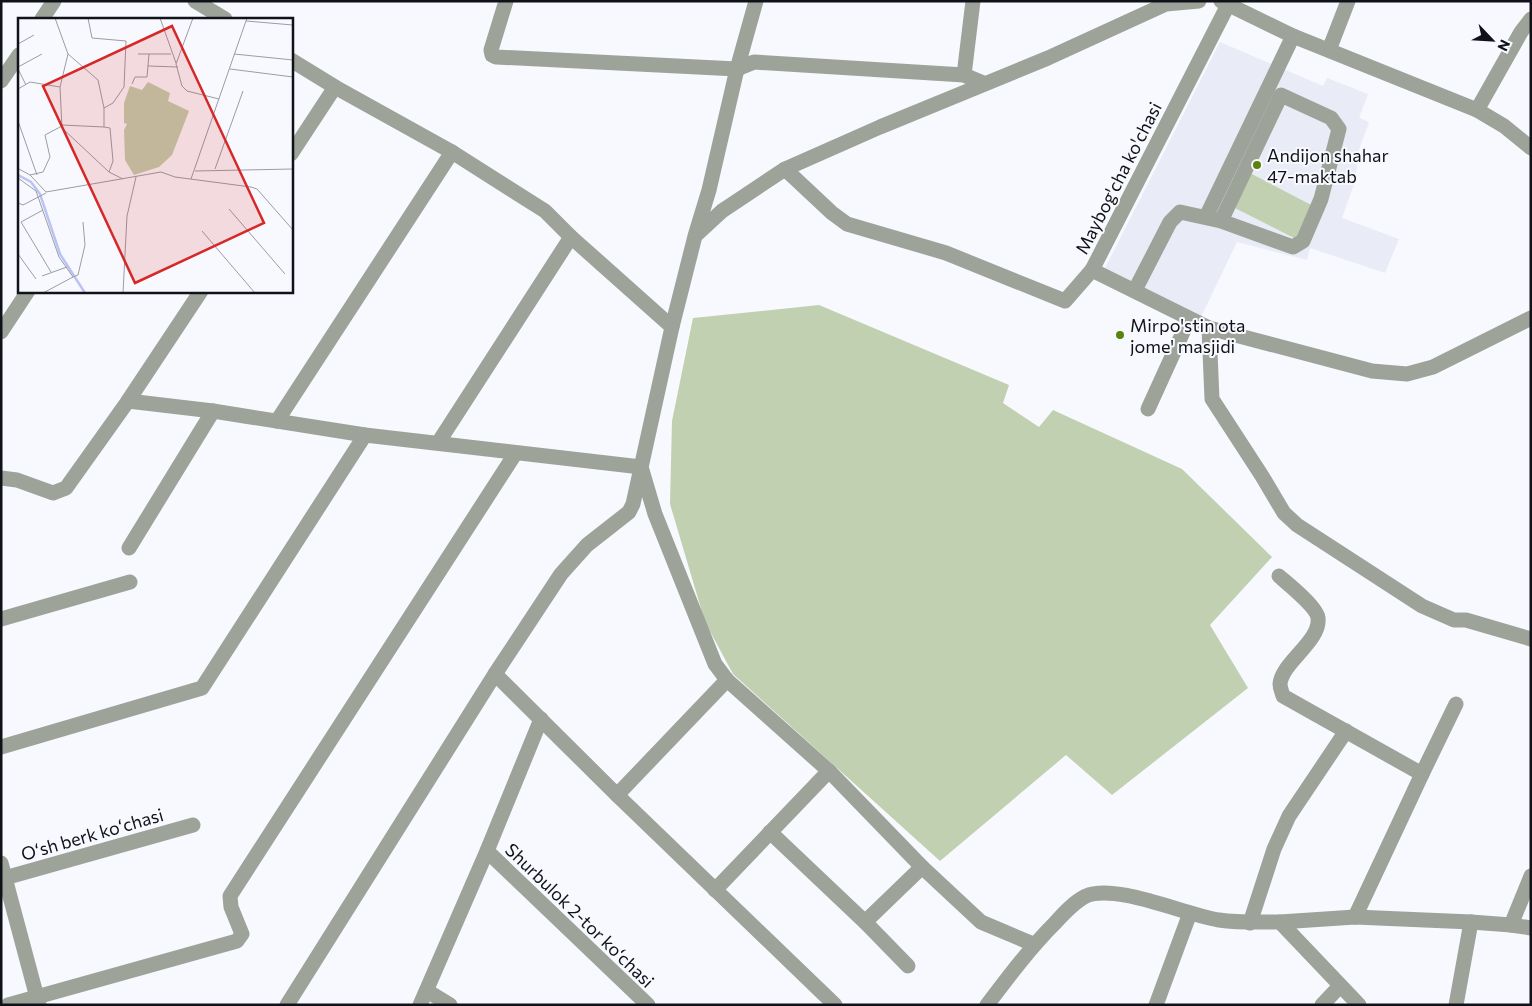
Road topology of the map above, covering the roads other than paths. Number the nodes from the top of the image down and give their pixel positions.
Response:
1 (54, 1) edge
2 (195, 1) edge
3 (506, 1) edge
4 (756, 1) edge
5 (973, 1) edge
6 (1199, 1) edge
7 (1348, 1) edge
8 (1223, 2) edge
9 (217, 17) edge
10 (43, 18) edge
11 (1531, 18) edge
12 (1293, 36) junction
13 (1329, 50) junction
14 (18, 56) edge
15 (292, 61) edge
16 (737, 69) junction
17 (964, 76) junction
18 (1, 81) edge
19 (983, 84) junction
20 (335, 87) junction
21 (1274, 92) junction
22 (1477, 110) junction
23 (1531, 148) edge
24 (292, 152) edge
25 (452, 152) junction
26 (785, 170) junction
27 (1206, 217) junction
28 (1221, 222) junction
29 (695, 236) junction
30 (571, 237) junction
31 (1092, 270) junction
32 (1135, 290) junction
33 (27, 292) edge
34 (199, 292) edge
35 (1531, 318) edge
36 (1189, 319) junction
37 (672, 327) junction
38 (1209, 328) junction
39 (1, 332) edge
40 (128, 401) junction
41 (1148, 409) dead end
42 (213, 411) junction
43 (277, 421) junction
44 (365, 435) junction
45 (438, 443) junction
46 (515, 454) junction
47 (640, 467) junction
48 (1, 478) edge
49 (129, 548) dead end
50 (1279, 576) dead end
51 (130, 582) dead end
52 (1, 619) edge
53 (1531, 639) edge
54 (496, 674) junction
55 (727, 680) junction
56 (1456, 704) dead end
57 (541, 719) junction
58 (1346, 731) junction
59 (1, 747) edge
60 (829, 770) junction
61 (1422, 774) junction
62 (617, 795) junction
63 (193, 825) dead end
64 (770, 832) junction
65 (487, 851) junction
66 (1, 863) edge
67 (922, 867) junction
68 (1531, 876) edge
69 (3, 879) edge
70 (715, 890) junction
71 (1190, 913) junction
72 (1355, 918) junction
73 (866, 922) junction
74 (1280, 922) junction
75 (1471, 922) junction
76 (1250, 923) junction
77 (1510, 925) junction
78 (1531, 928) edge
79 (1033, 944) junction
80 (908, 966) dead end
81 (1340, 986) junction
82 (424, 998) edge
83 (38, 1001) edge
84 (292, 1003) edge
85 (8, 1005) edge
86 (450, 1005) edge
87 (648, 1005) edge
88 (835, 1005) edge
89 (987, 1005) edge
90 (1156, 1005) edge
91 (1322, 1005) edge
92 (1359, 1005) edge
93 (1456, 1005) edge

1 - 10 street
2 - 9 street
3 - 16 street
4 - 16 street
5 - 17 street
6 - 19 street
7 - 13 street
8 - 12 street, Maybog'cha ko'chasi
8 - 31 street, Maybog'cha ko'chasi
11 - 22 street
12 - 13 street, Maybog'cha ko'chasi
12 - 21 street
13 - 22 street, Maybog'cha ko'chasi
14 - 18 street
15 - 20 street
16 - 17 street
16 - 29 street
17 - 19 street
19 - 26 street
20 - 24 street
20 - 25 street
21 - 27 street
21 - 28 street
21 - 28 street
22 - 23 street, Maybog'cha ko'chasi
25 - 30 street
25 - 43 street
26 - 29 street
26 - 31 street
27 - 28 street
27 - 32 street
29 - 37 street
30 - 37 street
30 - 45 street
31 - 32 street, Maybog'cha ko'chasi
32 - 36 street, Maybog'cha ko'chasi
33 - 39 street
34 - 40 street
35 - 38 street, Maybog'cha ko'chasi
36 - 38 street, Maybog'cha ko'chasi
36 - 41 street
37 - 47 street
38 - 53 street
40 - 42 street
40 - 48 street
42 - 43 street
42 - 49 street
43 - 44 street
44 - 45 street
44 - 59 street
45 - 46 street
46 - 47 street
46 - 83 street
47 - 54 street
47 - 55 street
50 - 58 street
51 - 52 street
54 - 57 street
54 - 84 street
55 - 60 street
55 - 62 street
56 - 61 street
57 - 62 street
57 - 65 street
58 - 61 street
58 - 76 street
60 - 64 street
60 - 67 street
61 - 72 street
62 - 70 street
63 - 69 street, Oʻsh berk koʻchasi
64 - 70 street
64 - 73 street
65 - 82 street
65 - 87 street, Shurbulok 2-tor ko‘chasi
66 - 69 street
67 - 73 street
67 - 79 street
68 - 77 street
69 - 83 street
70 - 88 street
71 - 76 street
71 - 79 street
71 - 90 street
72 - 74 street
72 - 75 street
73 - 80 street
74 - 76 street
74 - 81 street
75 - 77 street
75 - 93 street
77 - 78 street
79 - 89 street
81 - 91 street
81 - 92 street
82 - 86 street
83 - 85 street

